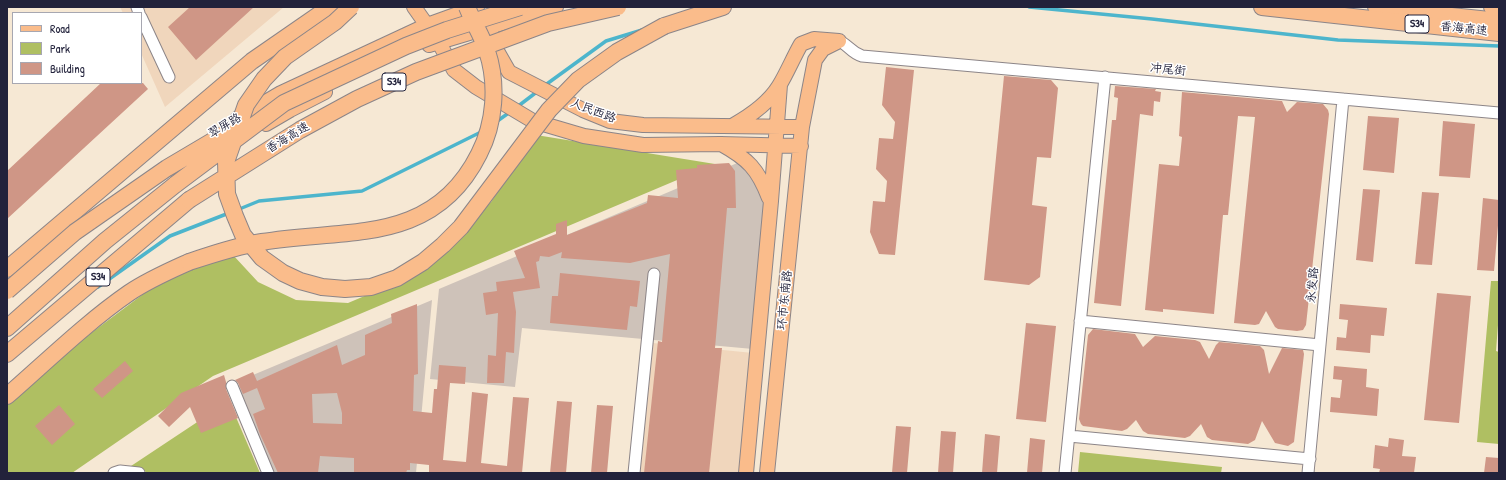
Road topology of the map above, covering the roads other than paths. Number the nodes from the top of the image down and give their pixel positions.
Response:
1 (330, 7) edge
2 (351, 7) edge
3 (414, 7) edge
4 (477, 7) edge
5 (486, 7) edge
6 (520, 7) edge
7 (556, 7) edge
8 (618, 7) edge
9 (723, 7) edge
10 (1262, 7) edge
11 (1375, 7) edge
12 (1492, 7) edge
13 (1499, 8) edge
14 (457, 9) edge
15 (142, 19) edge
16 (1499, 20) edge
17 (427, 25) junction
18 (490, 26) junction
19 (1499, 33) edge
20 (438, 41) junction
21 (839, 41) junction
22 (169, 77) dead end
23 (1105, 77) junction
24 (780, 85) junction
25 (1343, 99) junction
26 (284, 102) junction
27 (1499, 113) edge
28 (731, 126) junction
29 (777, 127) junction
30 (802, 127) junction
31 (720, 144) junction
32 (775, 144) junction
33 (801, 146) junction
34 (771, 201) junction
35 (7, 269) edge
36 (654, 274) dead end
37 (7, 291) edge
38 (7, 299) edge
39 (1080, 321) junction
40 (7, 325) edge
41 (7, 328) edge
42 (1320, 345) junction
43 (7, 354) edge
44 (232, 386) dead end
45 (7, 396) edge
46 (1069, 436) junction
47 (1310, 458) junction
48 (114, 473) edge
49 (138, 473) edge
50 (268, 473) edge
51 (634, 473) edge
52 (746, 473) edge
53 (767, 473) edge
54 (1065, 473) edge
55 (1308, 473) edge

1 - 35 highway
2 - 9 highway, bridge
3 - 17 main road, 人民西路
4 - 14 main road, 翠屏路
5 - 18 main road, 人民西路
6 - 26 highway, S34, bridge
7 - 18 main road
8 - 43 highway, 香海高速 / S34, bridge
10 - 19 highway, 香海高速 / S34
11 - 16 main road
12 - 13 highway, 香海高速
14 - 17 main road, 翠屏路
14 - 18 main road
14 - 45 highway, bridge
15 - 22 street
17 - 20 main road, 人民西路
17 - 38 main road, 翠屏路
18 - 20 main road, 翠屏路
18 - 28 main road, 人民西路
20 - 31 main road, 人民西路
20 - 40 main road, 翠屏路
21 - 23 street, 冲尾街
21 - 24 main road
21 - 30 main road, 环市东南路
23 - 25 street, 冲尾街
23 - 39 street
24 - 28 main road
24 - 29 main road, 环市东南路
25 - 27 street, 冲尾街
25 - 42 street, 永发路
26 - 37 highway, bridge
26 - 41 highway, S34, bridge
28 - 29 main road, 人民西路
29 - 30 main road, 人民西路
29 - 32 main road, 环市东南路
30 - 33 main road, 环市东南路
31 - 32 main road, 人民西路
31 - 34 main road
32 - 33 main road, 人民西路
32 - 34 main road, 环市东南路
33 - 53 main road, 环市东南路
34 - 52 main road, 环市东南路
36 - 51 street
39 - 42 street
39 - 46 street
42 - 47 street, 永发路
44 - 50 street
46 - 47 street
46 - 54 street
47 - 55 street, 永发路
48 - 49 street

